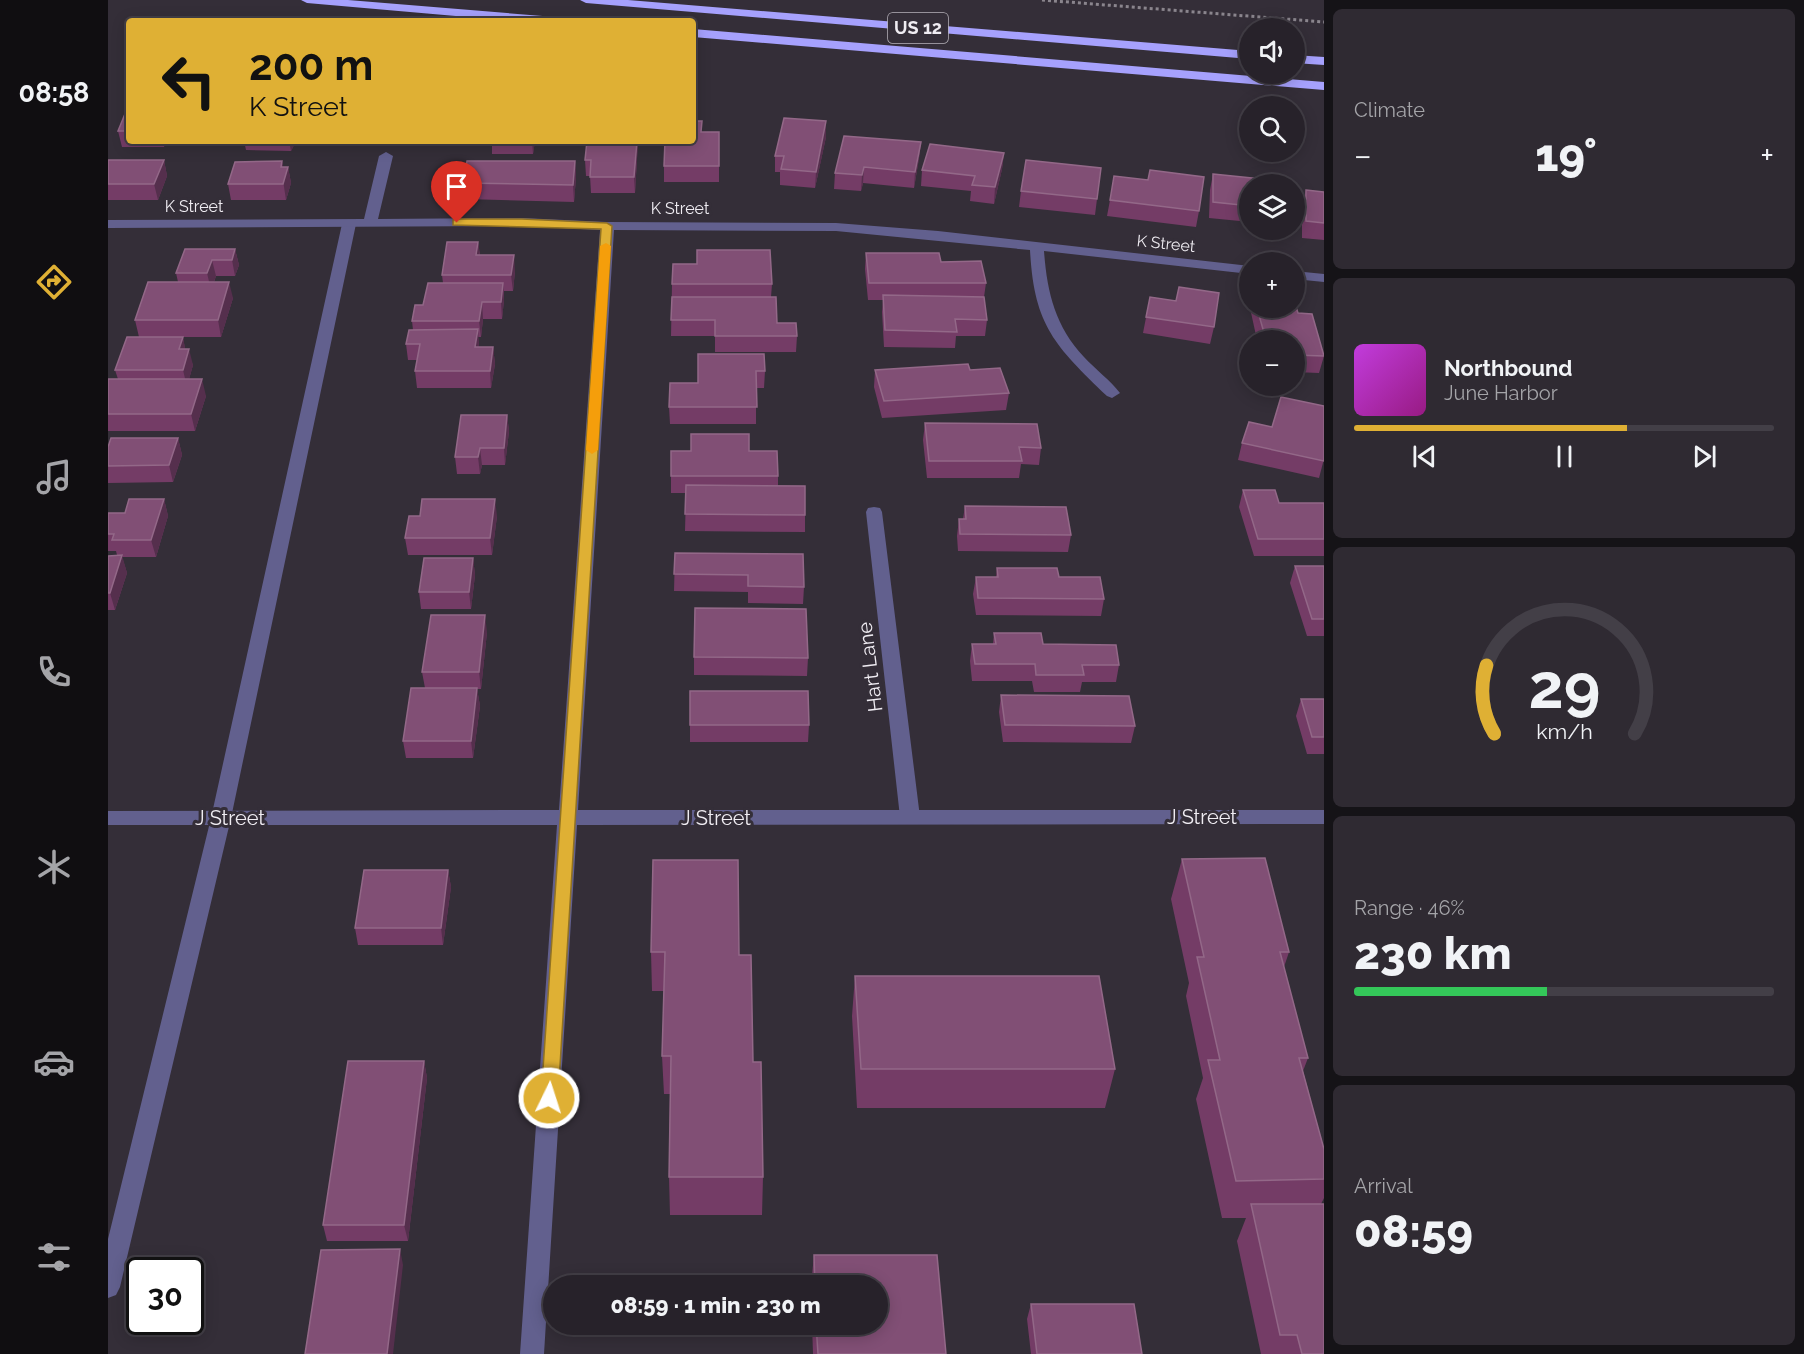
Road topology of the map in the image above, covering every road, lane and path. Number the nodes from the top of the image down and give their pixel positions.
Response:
1 (307, 0) edge
2 (586, 0) edge
3 (1042, 0) edge
4 (520, 18) edge
5 (1324, 22) edge
6 (696, 33) edge
7 (1239, 54) edge
8 (1305, 60) edge
9 (1324, 61) edge
10 (1324, 86) edge
11 (386, 156) dead end
12 (370, 223) junction
13 (108, 224) edge
14 (349, 224) junction
15 (607, 226) junction
16 (1037, 247) junction
17 (1239, 269) edge
18 (1305, 276) edge
19 (1324, 278) edge
20 (1112, 393) dead end
21 (874, 512) dead end
22 (910, 817) junction
23 (1324, 817) edge
24 (108, 818) edge
25 (221, 818) junction
26 (568, 818) junction
27 (108, 1287) edge
28 (532, 1354) edge

1 - 4 highway
2 - 7 highway, US 12
3 - 5 path
6 - 10 highway, US 12
8 - 9 highway
11 - 12 street
12 - 14 street, K Street
12 - 15 street, K Street
13 - 14 street, K Street
14 - 25 street
15 - 16 street, K Street
15 - 26 street
16 - 17 street, K Street
16 - 20 street
18 - 19 street
21 - 22 street, Hart Lane
22 - 23 street, J Street
22 - 26 street, J Street
24 - 25 street, J Street
25 - 26 street, J Street
25 - 27 street
26 - 28 street

